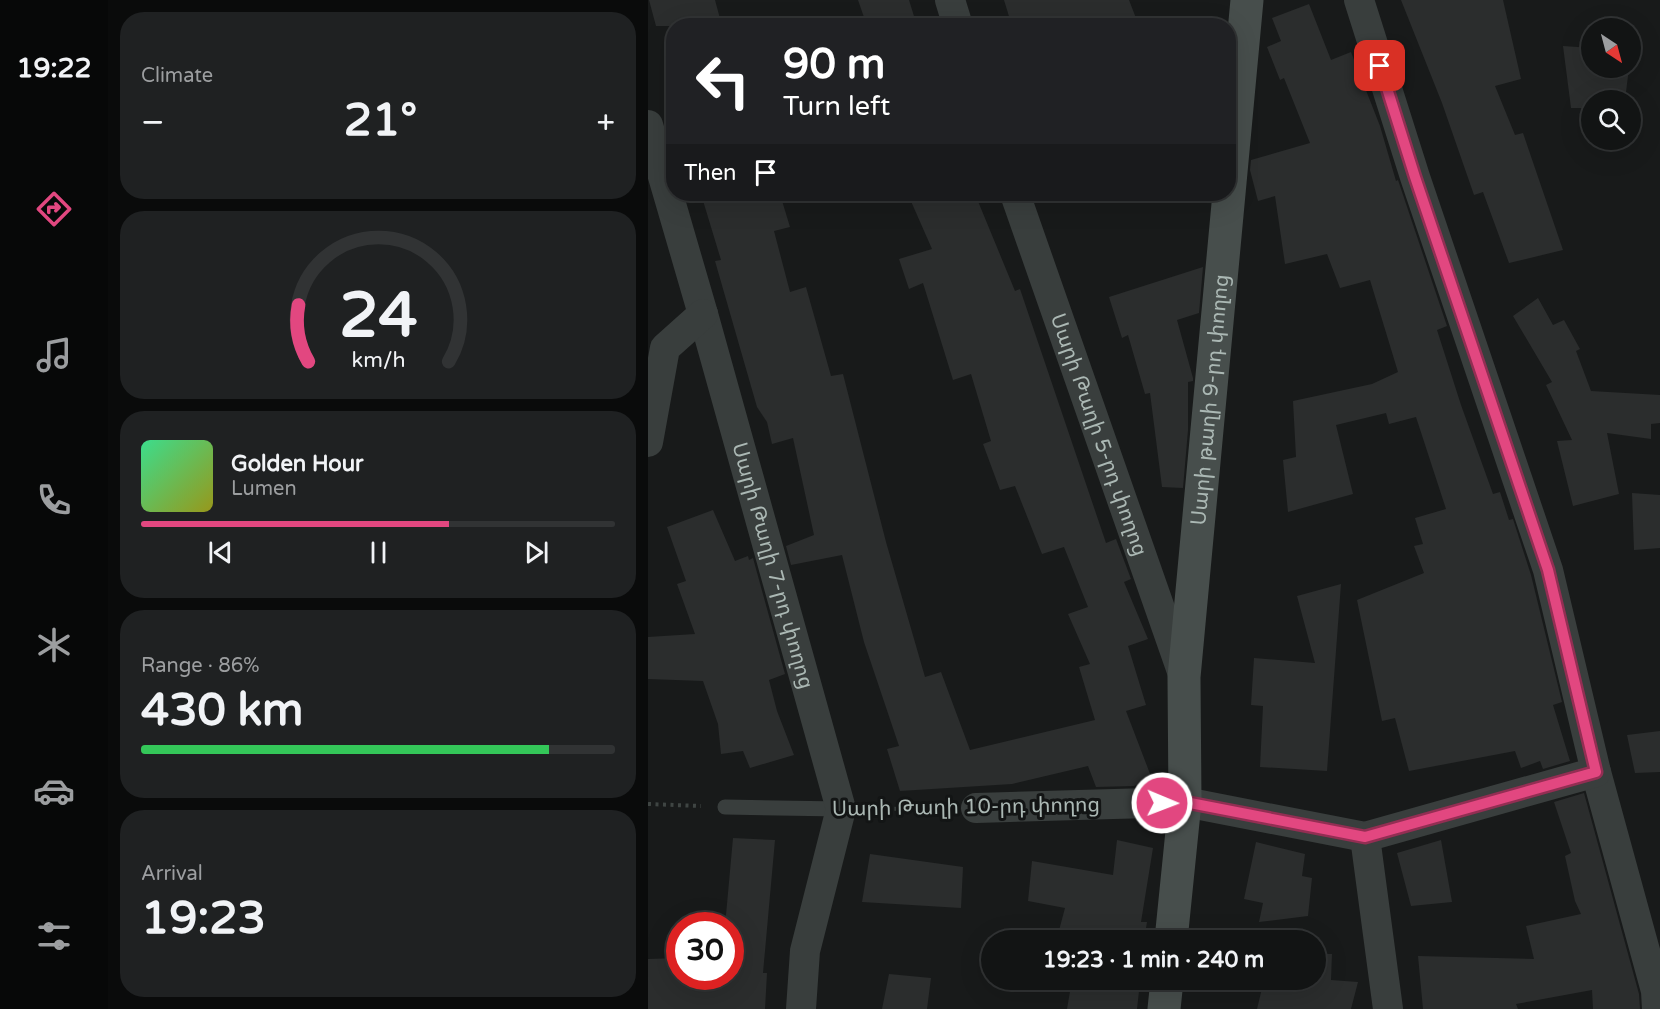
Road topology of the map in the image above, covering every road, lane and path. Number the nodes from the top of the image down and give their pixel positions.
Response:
1 (950, 0) edge
2 (1247, 0) edge
3 (1359, 0) edge
4 (956, 18) edge
5 (1236, 118) edge
6 (648, 125) edge
7 (666, 187) edge
8 (670, 201) edge
9 (1017, 201) edge
10 (1228, 201) edge
11 (703, 314) junction
12 (648, 442) edge
13 (1184, 677) junction
14 (1596, 772) junction
15 (1185, 802) junction
16 (648, 804) edge
17 (724, 807) joint
18 (976, 808) joint
19 (842, 809) junction
20 (1365, 837) junction
21 (1172, 930) edge
22 (1166, 990) edge
23 (801, 1009) edge
24 (1164, 1009) edge
25 (1389, 1009) edge
26 (1657, 1009) edge

1 - 4 street
2 - 5 street, Սարի թաղի 9-րդ փողոց
3 - 14 street
6 - 7 street, Սարի Թաղի 7-րդ փողոց
8 - 11 street, Սարի Թաղի 7-րդ փողոց
9 - 13 street, Սարի Թաղի 5-րդ փողոց
10 - 13 street, Սարի թաղի 9-րդ փողոց
11 - 12 street
11 - 19 street, Սարի Թաղի 7-րդ փողոց
13 - 15 street, Սարի թաղի 9-րդ փողոց
14 - 20 street, Սարի Թաղի 10-րդ փողոց
14 - 26 street
15 - 18 street, Սարի Թաղի 10-րդ փողոց
15 - 20 street, Սարի Թաղի 10-րդ փողոց
15 - 21 street
16 - 17 path
17 - 19 lane, Սարի Թաղի 10-րդ փողոց
18 - 19 path, Սարի Թաղի 10-րդ փողոց
19 - 23 street
20 - 25 street
22 - 24 street

